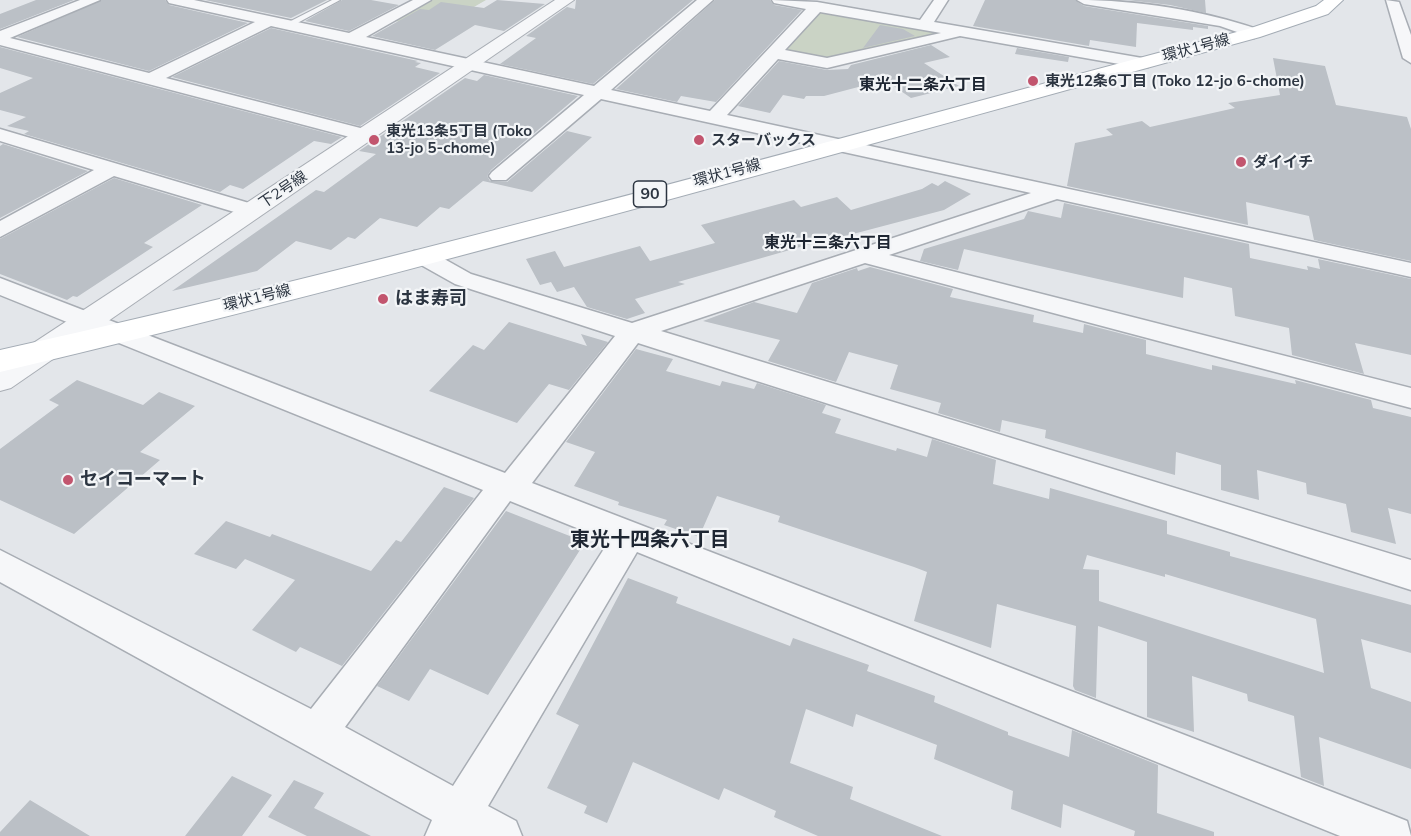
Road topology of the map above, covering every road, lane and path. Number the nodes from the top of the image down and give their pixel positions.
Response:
1 (93, 0) edge
2 (337, 0) edge
3 (424, 0) edge
4 (566, 0) edge
5 (706, 0) edge
6 (779, 0) edge
7 (941, 0) edge
8 (1083, 0) edge
9 (1335, 0) edge
10 (185, 1) edge
11 (1385, 1) edge
12 (1411, 4) edge
13 (817, 6) junction
14 (1177, 7) edge
15 (278, 23) junction
16 (925, 24) junction
17 (969, 32) junction
18 (1254, 33) junction
19 (0, 38) edge
20 (352, 38) junction
21 (773, 53) junction
22 (1410, 53) edge
23 (1142, 63) junction
24 (471, 64) junction
25 (151, 79) junction
26 (598, 93) junction
27 (714, 118) junction
28 (0, 135) edge
29 (365, 135) junction
30 (834, 145) junction
31 (111, 169) junction
32 (499, 176) dead end
33 (1054, 193) junction
34 (251, 212) junction
35 (0, 230) edge
36 (862, 255) junction
37 (422, 256) junction
38 (1411, 270) edge
39 (0, 286) edge
40 (90, 320) junction
41 (632, 332) junction
42 (122, 333) junction
43 (44, 351) junction
44 (0, 361) edge
45 (0, 367) edge
46 (0, 380) edge
47 (1411, 398) edge
48 (507, 486) junction
49 (630, 535) junction
50 (0, 565) edge
51 (1411, 575) edge
52 (317, 733) junction
53 (453, 825) edge
54 (501, 836) edge
55 (1392, 836) edge

1 - 19 street
2 - 15 lane
3 - 20 street
4 - 24 street, 下2号線
5 - 26 street
6 - 13 street
7 - 16 street
8 - 14 street
9 - 18 main road, 環状1号線 / 90
10 - 15 street
11 - 12 street
11 - 22 street
13 - 16 street
13 - 21 street
14 - 18 street
15 - 20 street
15 - 25 street
16 - 17 street
17 - 21 street
17 - 23 street
18 - 23 main road, 環状1号線 / 90
19 - 25 street
20 - 24 street
21 - 27 street
23 - 30 main road, 環状1号線 / 90
24 - 26 street
24 - 29 street, 下2号線
25 - 29 street
26 - 27 street
26 - 32 street
27 - 30 street
28 - 31 street
29 - 34 street, 下2号線
30 - 33 street
30 - 37 main road, 環状1号線 / 90
31 - 34 street
31 - 35 street
33 - 36 street
33 - 38 street
34 - 40 street, 下2号線
36 - 41 street
36 - 47 street
37 - 41 street
37 - 42 main road, 環状1号線 / 90
39 - 40 street
40 - 42 street
40 - 43 street, 下2号線
41 - 48 street
41 - 51 street
42 - 43 main road, 環状1号線 / 90
42 - 48 street
43 - 44 main road, 環状1号線 / 90
43 - 45 main road, 環状1号線 / 90
43 - 46 street, 下2号線
48 - 49 street
48 - 52 street
49 - 53 street
49 - 55 street
50 - 52 street
52 - 53 street
53 - 54 street

